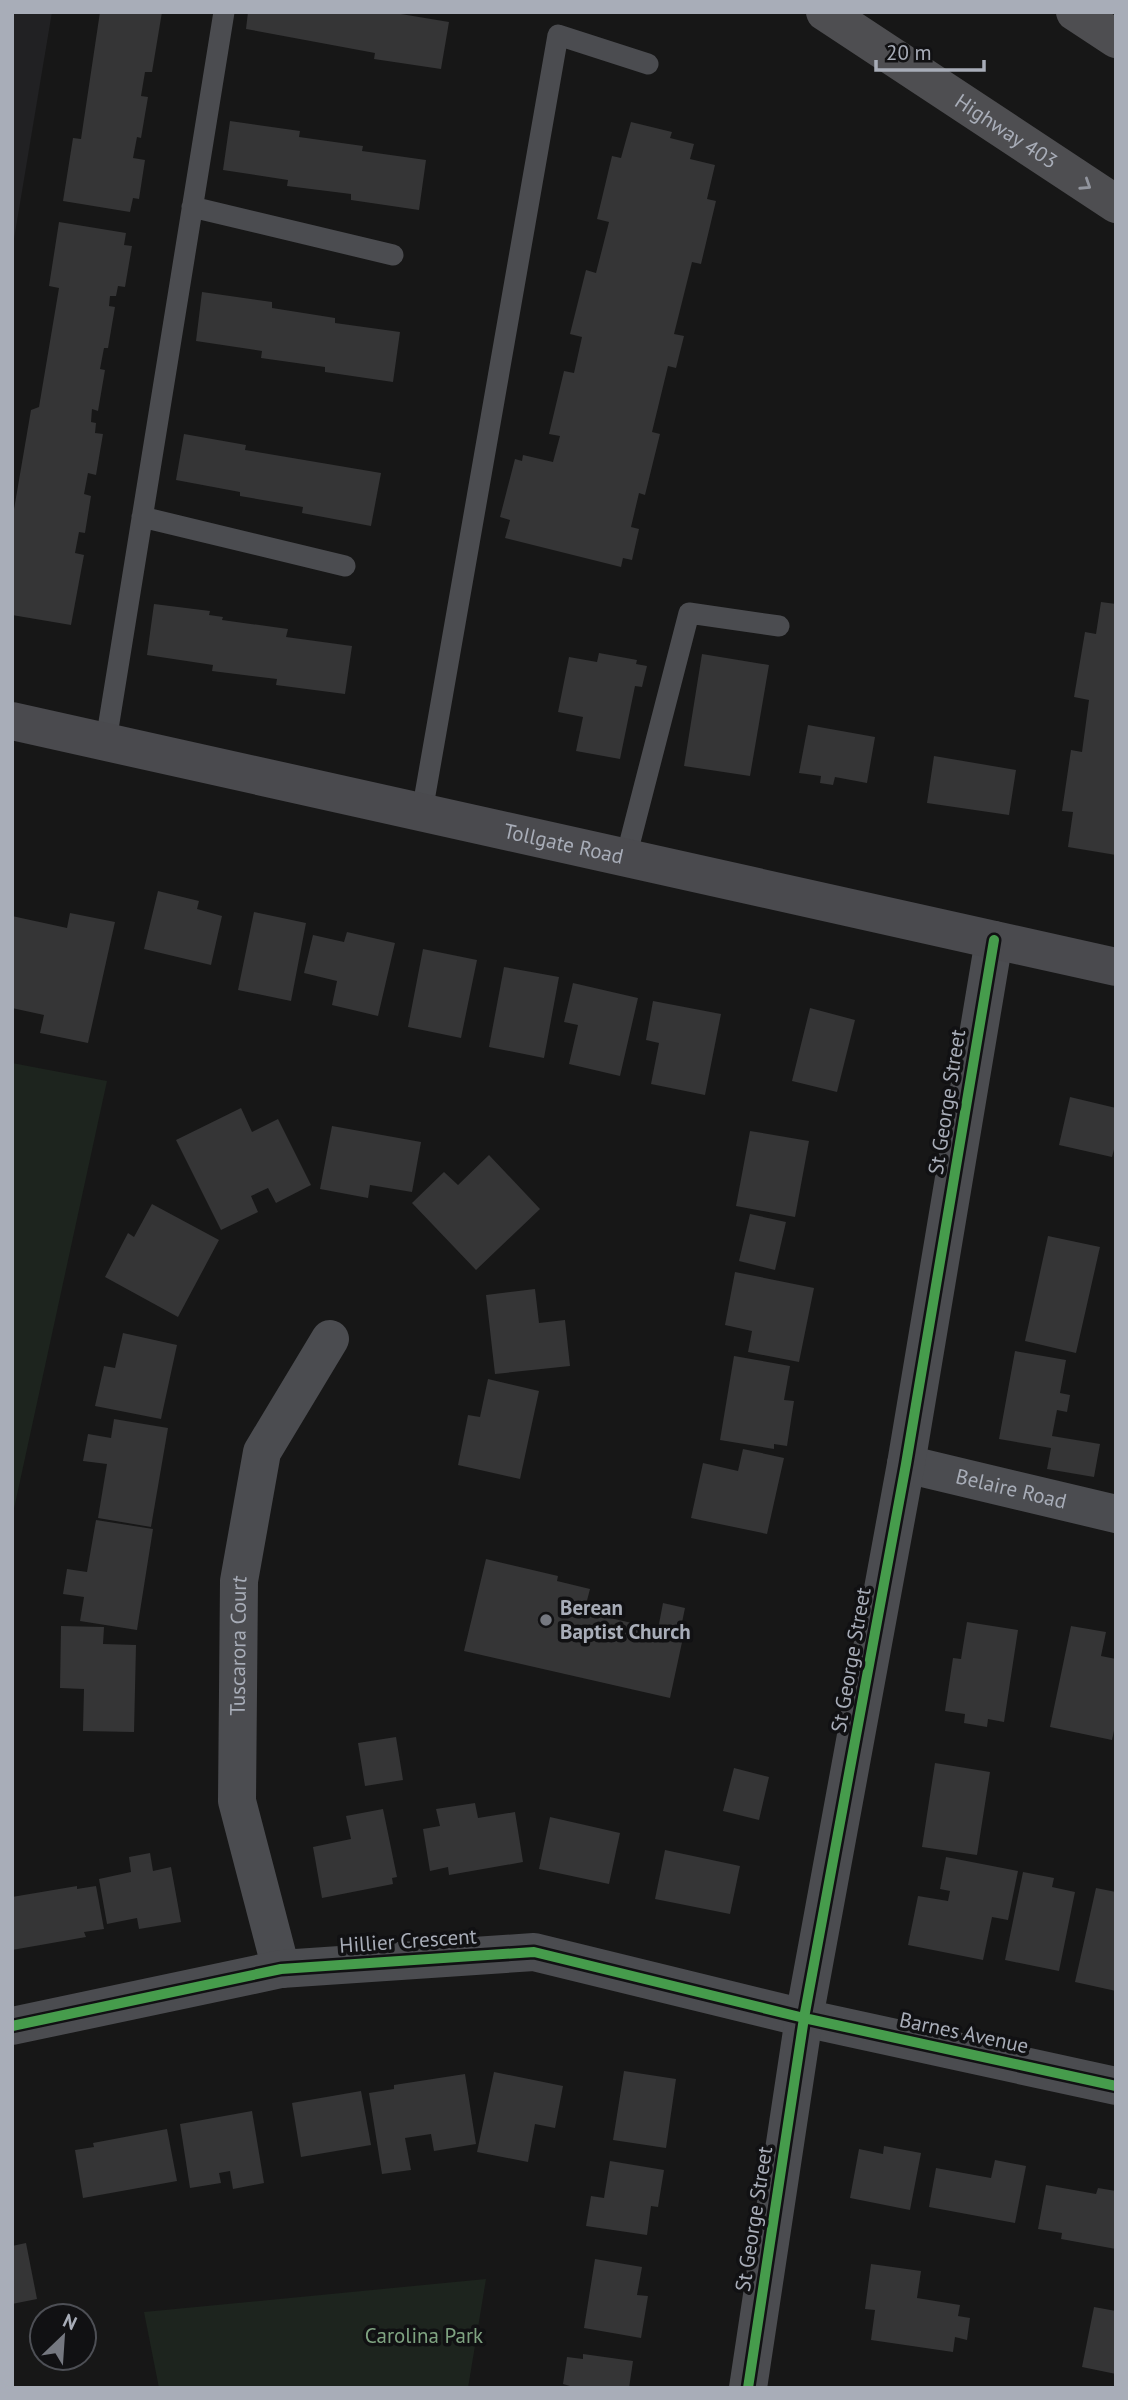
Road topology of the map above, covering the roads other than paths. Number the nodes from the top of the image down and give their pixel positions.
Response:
1 (224, 12) edge
2 (825, 12) edge
3 (1075, 12) edge
4 (1116, 39) edge
5 (648, 64) dead end
6 (1116, 204) edge
7 (192, 207) junction
8 (393, 255) dead end
9 (142, 517) junction
10 (345, 566) dead end
11 (779, 626) dead end
12 (12, 721) edge
13 (106, 741) junction
14 (422, 812) junction
15 (626, 857) junction
16 (994, 940) junction
17 (1116, 967) edge
18 (330, 1339) dead end
19 (906, 1464) junction
20 (1116, 1514) edge
21 (282, 1969) junction
22 (804, 2018) junction
23 (12, 2026) edge
24 (1116, 2086) edge
25 (748, 2388) edge

1 - 7 lane
2 -> 6 highway, Highway 403
3 - 4 highway
5 - 14 lane
7 - 8 lane
7 - 9 lane
9 - 10 lane
9 - 13 lane
11 - 15 lane
12 - 13 main road, Tollgate Road
13 - 14 main road, Tollgate Road
14 - 15 main road, Tollgate Road
15 - 16 main road, Tollgate Road
16 - 17 main road, Tollgate Road
16 - 19 street, St George Street
18 - 21 street, Tuscarora Court
19 - 20 street, Belaire Road
19 - 22 street, St George Street
21 - 22 street, Hillier Crescent
21 - 23 street, Hillier Crescent
22 - 24 street, Barnes Avenue
22 - 25 street, St George Street

